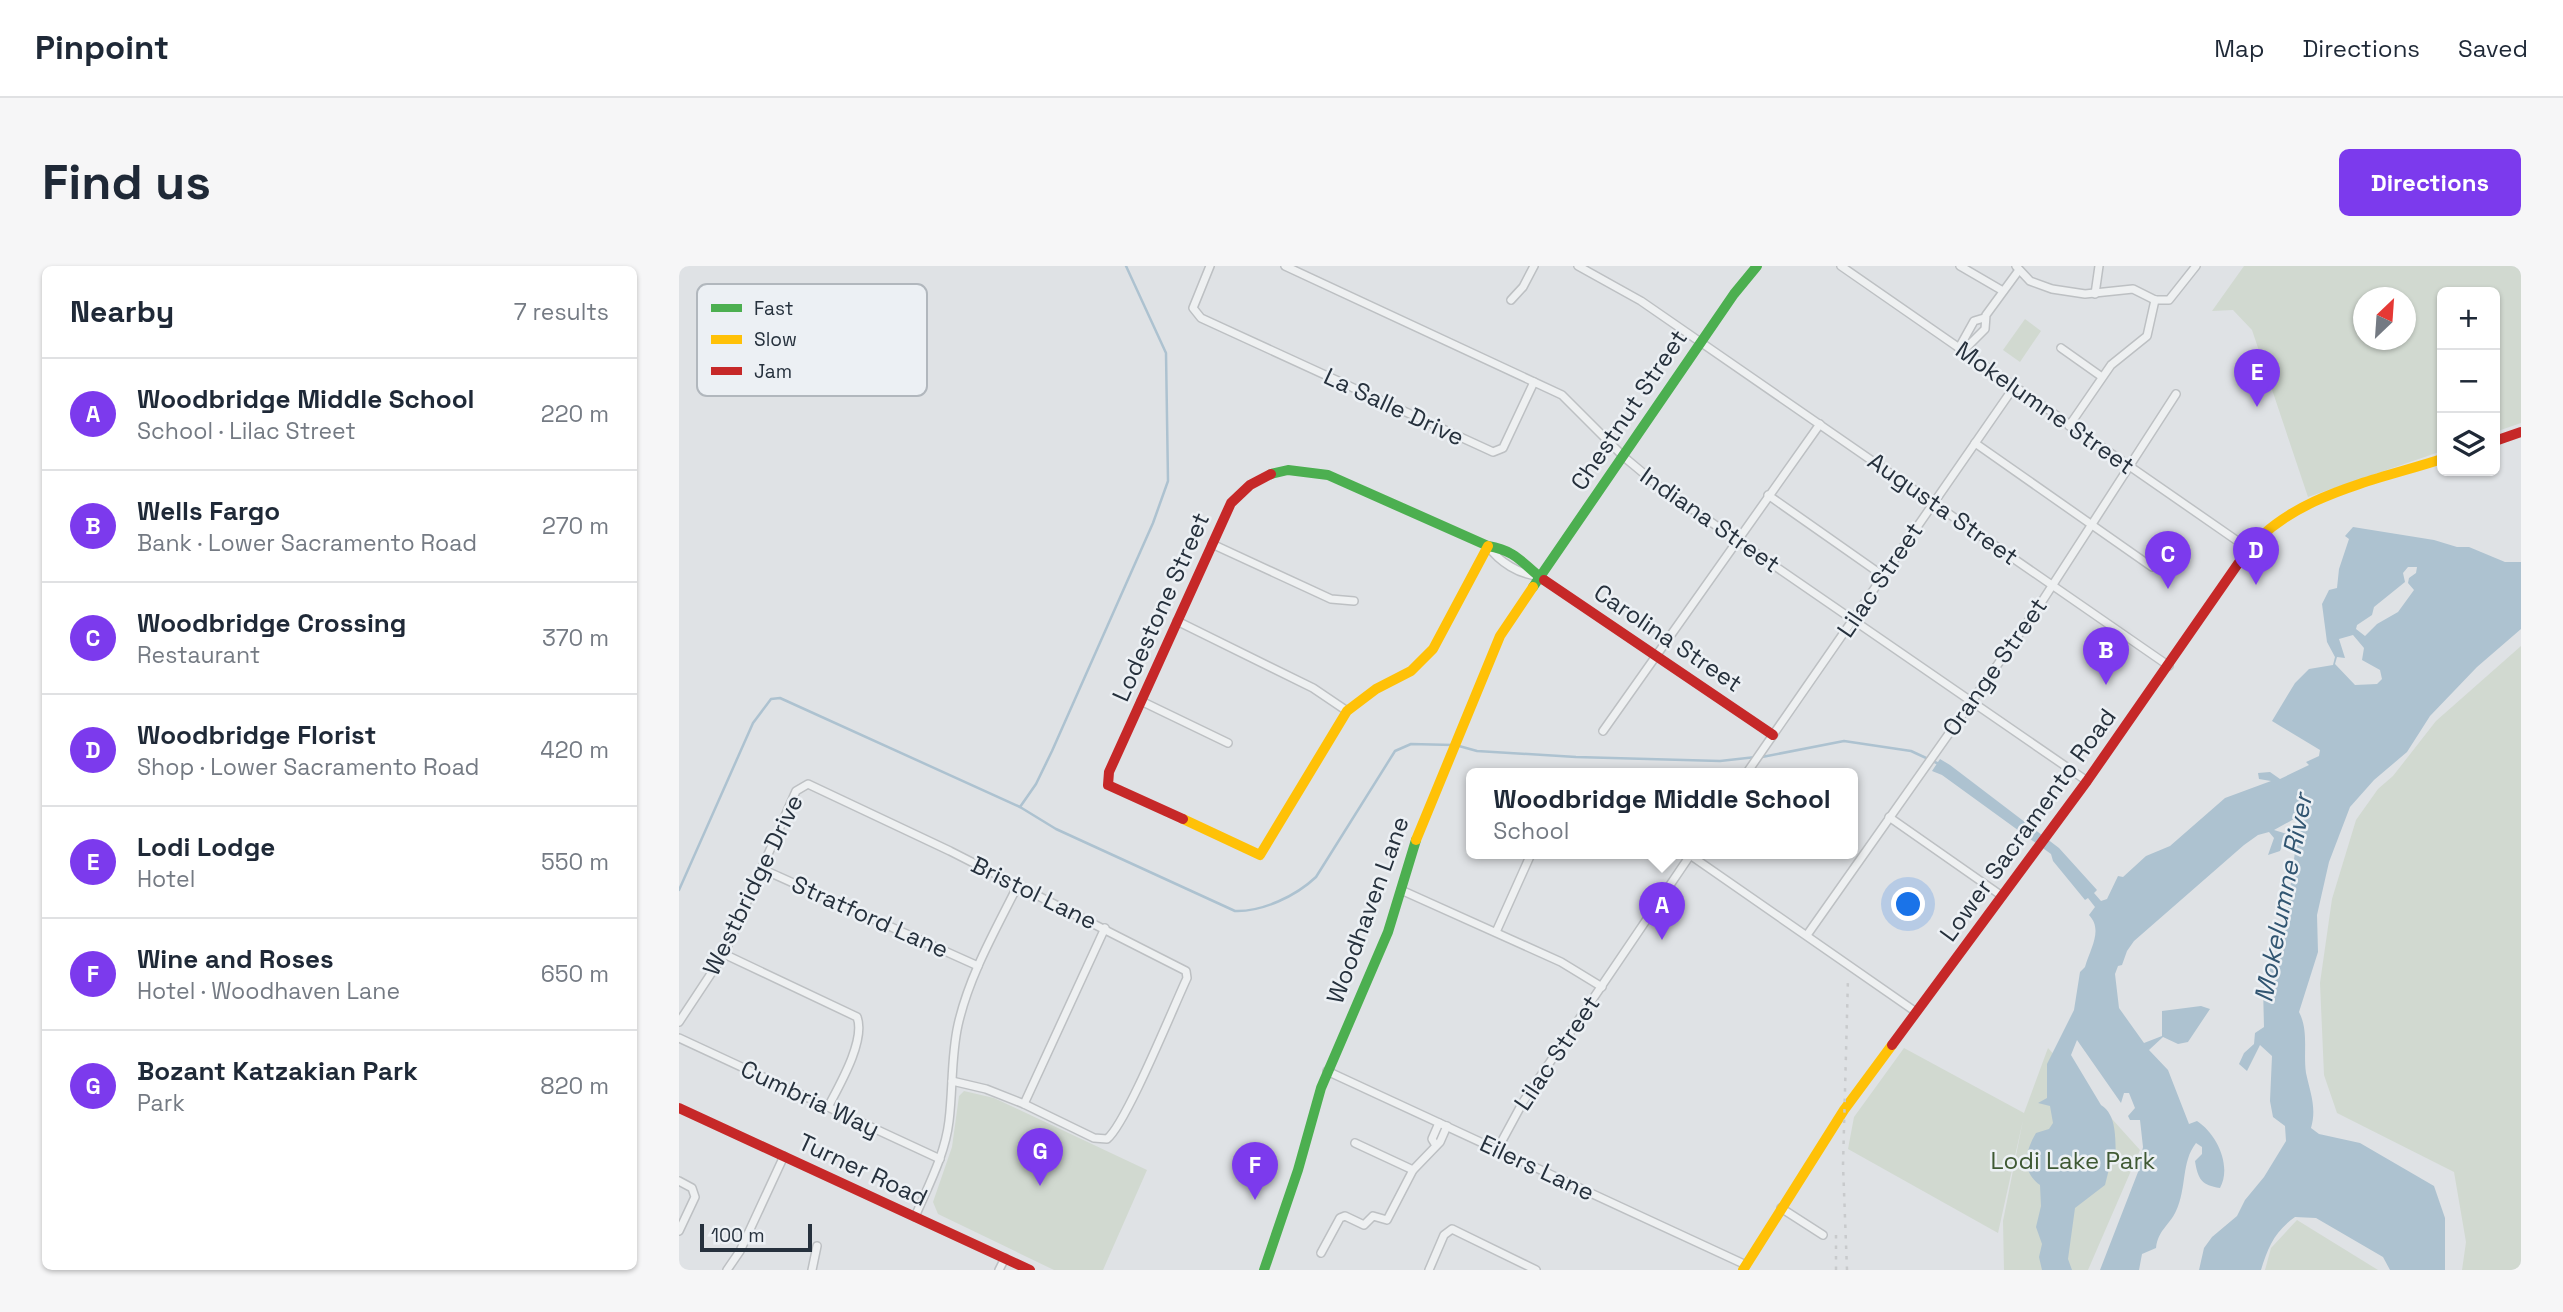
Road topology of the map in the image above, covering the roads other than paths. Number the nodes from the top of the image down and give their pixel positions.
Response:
1 (1210, 266) edge
2 (1285, 266) edge
3 (1534, 266) edge
4 (1578, 266) edge
5 (1756, 266) edge
6 (1842, 266) edge
7 (1959, 266) edge
8 (2099, 266) edge
9 (2196, 266) edge
10 (2018, 268) edge
11 (2003, 290) junction
12 (2095, 294) junction
13 (1511, 300) dead end
14 (2155, 300) junction
15 (1984, 318) junction
16 (1701, 342) junction
17 (2061, 348) dead end
18 (1962, 349) junction
19 (2102, 377) junction
20 (1534, 382) junction
21 (2014, 387) junction
22 (2176, 394) dead end
23 (1820, 424) junction
24 (2069, 426) junction
25 (2521, 432) edge
26 (2500, 439) edge
27 (1975, 443) junction
28 (1624, 457) junction
29 (2437, 461) edge
30 (2131, 468) junction
31 (1279, 472) joint
32 (1768, 495) junction
33 (1933, 503) junction
34 (2093, 526) junction
35 (1738, 539) junction
36 (1212, 544) junction
37 (1488, 546) junction
38 (2249, 549) junction
39 (2152, 567) dead end
40 (1882, 575) junction
41 (1539, 576) junction
42 (2053, 585) junction
43 (1354, 601) dead end
44 (1177, 621) junction
45 (1851, 621) junction
46 (1658, 655) junction
47 (2169, 666) junction
48 (1141, 701) junction
49 (1970, 701) junction
50 (1346, 711) junction
51 (1603, 731) dead end
52 (1773, 735) junction
53 (1228, 743) dead end
54 (1750, 768) edge
55 (2087, 781) junction
56 (880, 817) joint
57 (1889, 817) junction
58 (1529, 859) edge
59 (1688, 859) edge
60 (1697, 859) edge
61 (762, 869) junction
62 (1017, 887) junction
63 (1401, 890) junction
64 (2002, 896) junction
65 (1105, 929) junction
66 (1496, 932) junction
67 (1807, 935) junction
68 (725, 954) junction
69 (978, 966) junction
70 (1602, 987) junction
71 (1916, 1012) junction
72 (679, 1022) edge
73 (679, 1038) edge
74 (1327, 1071) junction
75 (951, 1081) junction
76 (1024, 1104) junction
77 (828, 1107) junction
78 (679, 1108) edge
79 (1443, 1124) junction
80 (1355, 1143) dead end
81 (1497, 1150) junction
82 (784, 1156) junction
83 (940, 1159) junction
84 (1413, 1170) junction
85 (679, 1181) edge
86 (1781, 1208) junction
87 (915, 1217) junction
88 (679, 1231) edge
89 (1823, 1235) dead end
90 (817, 1246) dead end
91 (1321, 1253) dead end
92 (1005, 1258) junction
93 (1018, 1267) edge
94 (1744, 1267) edge
95 (727, 1270) edge
96 (812, 1270) edge
97 (999, 1270) edge
98 (1030, 1270) edge
99 (1264, 1270) edge
100 (1429, 1270) edge
101 (1536, 1270) edge

1 - 20 street, La Salle Drive
2 - 20 street, Indiana Street
3 - 13 street
4 - 16 street, Augusta Street
5 - 16 street, Chestnut Street
6 - 18 street, Mokelumne Street
7 - 11 street
8 - 12 street
9 - 14 street
10 - 11 street
10 - 12 street
11 - 15 street
12 - 14 street
14 - 19 street
15 - 18 street
15 - 18 street
16 - 23 street, Augusta Street
16 - 28 street, Chestnut Street
17 - 19 street
18 - 21 street, Mokelumne Street
19 - 24 street
20 - 28 street, Indiana Street
21 - 24 street, Mokelumne Street
21 - 27 street, Lilac Street
22 - 30 street, Orange Street
23 - 32 street
23 - 33 street, Augusta Street
24 - 30 street, Mokelumne Street
25 - 26 street
27 - 33 street, Lilac Street
27 - 34 street
28 - 35 street, Indiana Street
28 - 41 street, Chestnut Street
29 - 38 street, Lower Sacramento Road
30 - 34 street, Orange Street
30 - 38 street, Mokelumne Street
31 - 36 street, Lodestone Street
31 - 37 street, Carolina Street
32 - 35 street
32 - 40 street
33 - 40 street, Lilac Street
33 - 42 street, Augusta Street
34 - 39 street
34 - 42 street, Orange Street
35 - 45 street, Indiana Street
35 - 46 street
36 - 43 street
36 - 44 street, Lodestone Street
37 - 41 street, Carolina Street
37 - 50 street
38 - 47 street, Lower Sacramento Road
40 - 45 street, Lilac Street
41 - 46 street, Carolina Street
41 - 63 street, Woodhaven Lane
42 - 47 street, Augusta Street
42 - 49 street, Orange Street
44 - 48 street, Lodestone Street
44 - 50 street
45 - 49 street, Indiana Street
45 - 52 street, Lilac Street
46 - 51 street
46 - 52 street, Carolina Street
47 - 55 street, Lower Sacramento Road
48 - 50 street, Lodestone Street
48 - 53 street
49 - 55 street, Indiana Street
49 - 57 street, Orange Street
52 - 54 street, Lilac Street
55 - 64 street, Lower Sacramento Road
56 - 61 street, Westbridge Drive
56 - 62 street, Bristol Lane
57 - 64 street
57 - 67 street, Orange Street
58 - 66 street
59 - 70 street, Lilac Street
60 - 67 street
61 - 68 street, Westbridge Drive
61 - 69 street, Stratford Lane
62 - 65 street, Bristol Lane
62 - 69 street
63 - 66 street
63 - 74 street, Woodhaven Lane
64 - 71 street, Lower Sacramento Road
65 - 76 street
65 - 76 street, Bristol Lane
66 - 70 street
67 - 71 street
68 - 72 street, Westbridge Drive
68 - 77 street
69 - 75 street
70 - 81 street, Lilac Street
71 - 86 street, Lower Sacramento Road
73 - 77 street, Cumbria Way
74 - 79 street, Eilers Lane
74 - 99 street, Woodhaven Lane
75 - 76 street
75 - 83 street
77 - 83 street, Cumbria Way
78 - 82 street, Turner Road
79 - 81 street, Eilers Lane
79 - 84 street
80 - 84 street
81 - 94 street, Eilers Lane
82 - 87 street, Turner Road
82 - 95 street
83 - 87 street
84 - 91 street
85 - 88 street
86 - 89 street
86 - 94 street, Lower Sacramento Road
87 - 92 street, Turner Road
90 - 96 street
92 - 93 street, Turner Road
92 - 97 street
93 - 98 street, Turner Road
100 - 101 street

